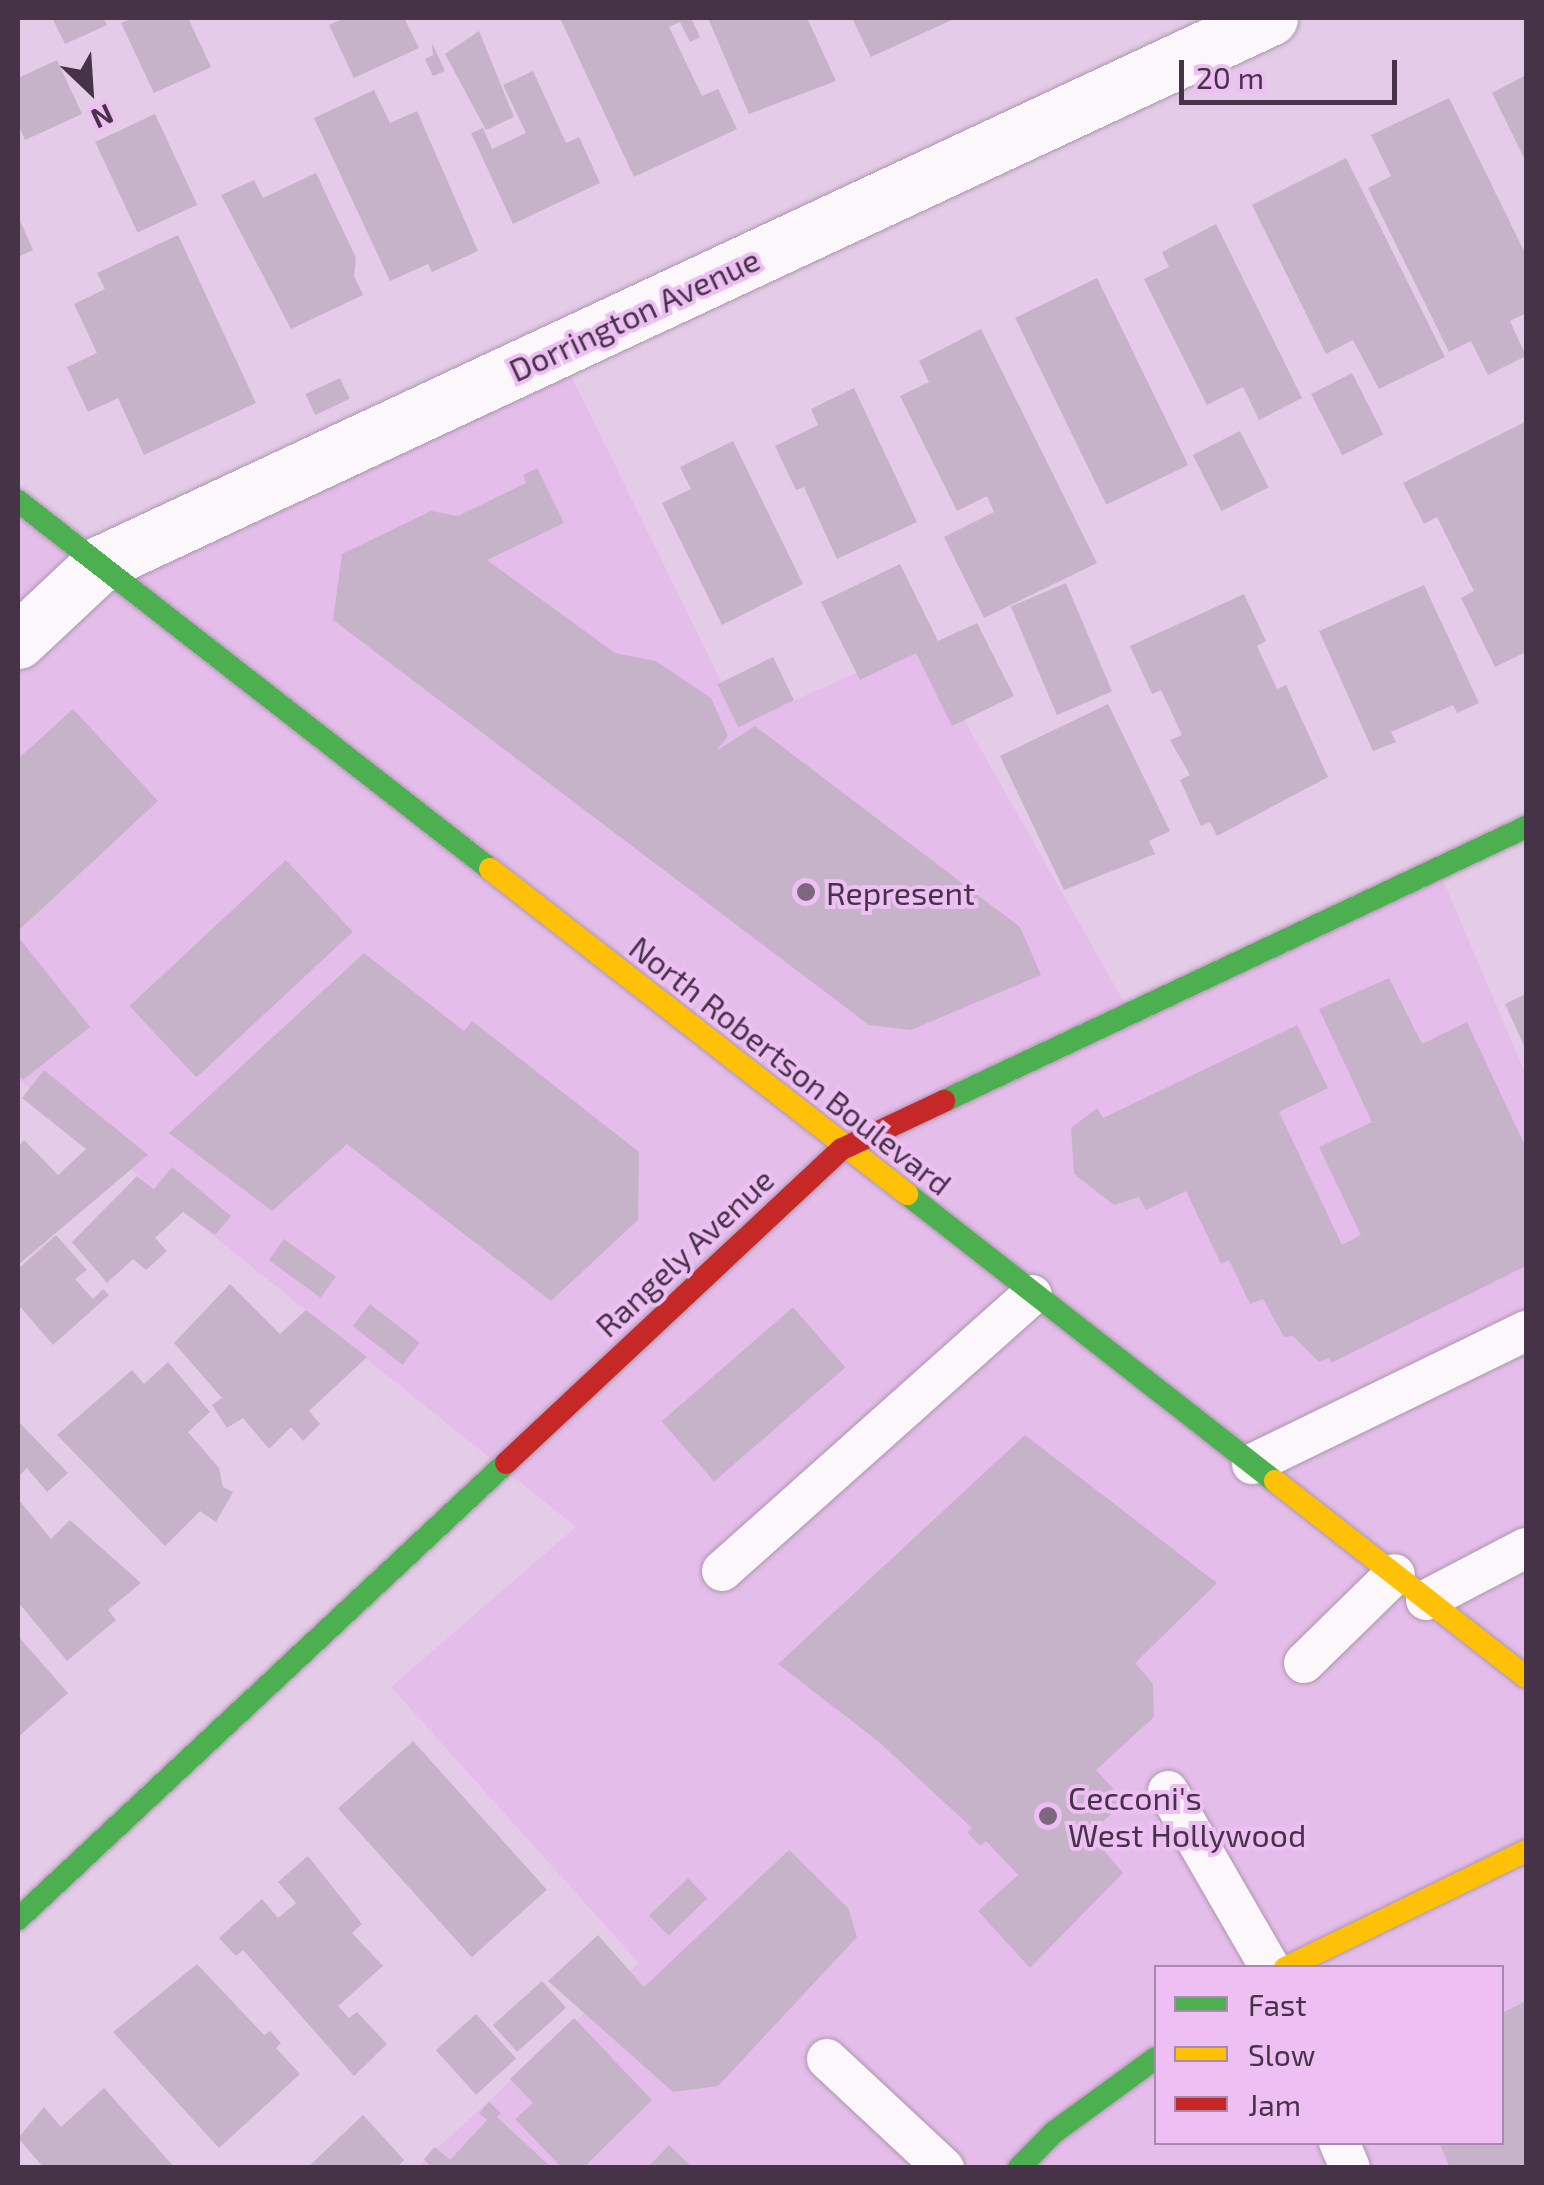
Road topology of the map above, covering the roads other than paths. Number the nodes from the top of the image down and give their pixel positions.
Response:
1 (1270, 18) edge
2 (18, 501) edge
3 (101, 562) junction
4 (18, 641) edge
5 (1526, 827) edge
6 (842, 1149) junction
7 (1032, 1295) junction
8 (1526, 1331) edge
9 (1252, 1464) junction
10 (1526, 1548) edge
11 (722, 1571) dead end
12 (1395, 1574) junction
13 (1426, 1600) junction
14 (1304, 1664) dead end
15 (1526, 1677) edge
16 (1168, 1790) dead end
17 (1526, 1851) edge
18 (18, 1919) edge
19 (1268, 1965) edge
20 (1291, 1965) edge
21 (827, 2059) dead end
22 (1154, 2059) edge
23 (944, 2168) edge
24 (1019, 2168) edge

1 - 3 street, Dorrington Avenue
2 - 3 street, North Robertson Boulevard
3 - 4 street, Dorrington Avenue
3 - 6 street, North Robertson Boulevard
5 - 6 street, Rangely Avenue
6 - 7 street, North Robertson Boulevard
6 - 18 street, Rangely Avenue
7 - 9 street, North Robertson Boulevard
7 - 11 lane
8 - 9 lane
9 - 12 street, North Robertson Boulevard
10 - 13 lane
12 - 13 street, North Robertson Boulevard
12 - 14 lane
13 - 15 street, North Robertson Boulevard
16 - 19 lane
17 - 20 street
21 - 23 lane
22 - 24 street

